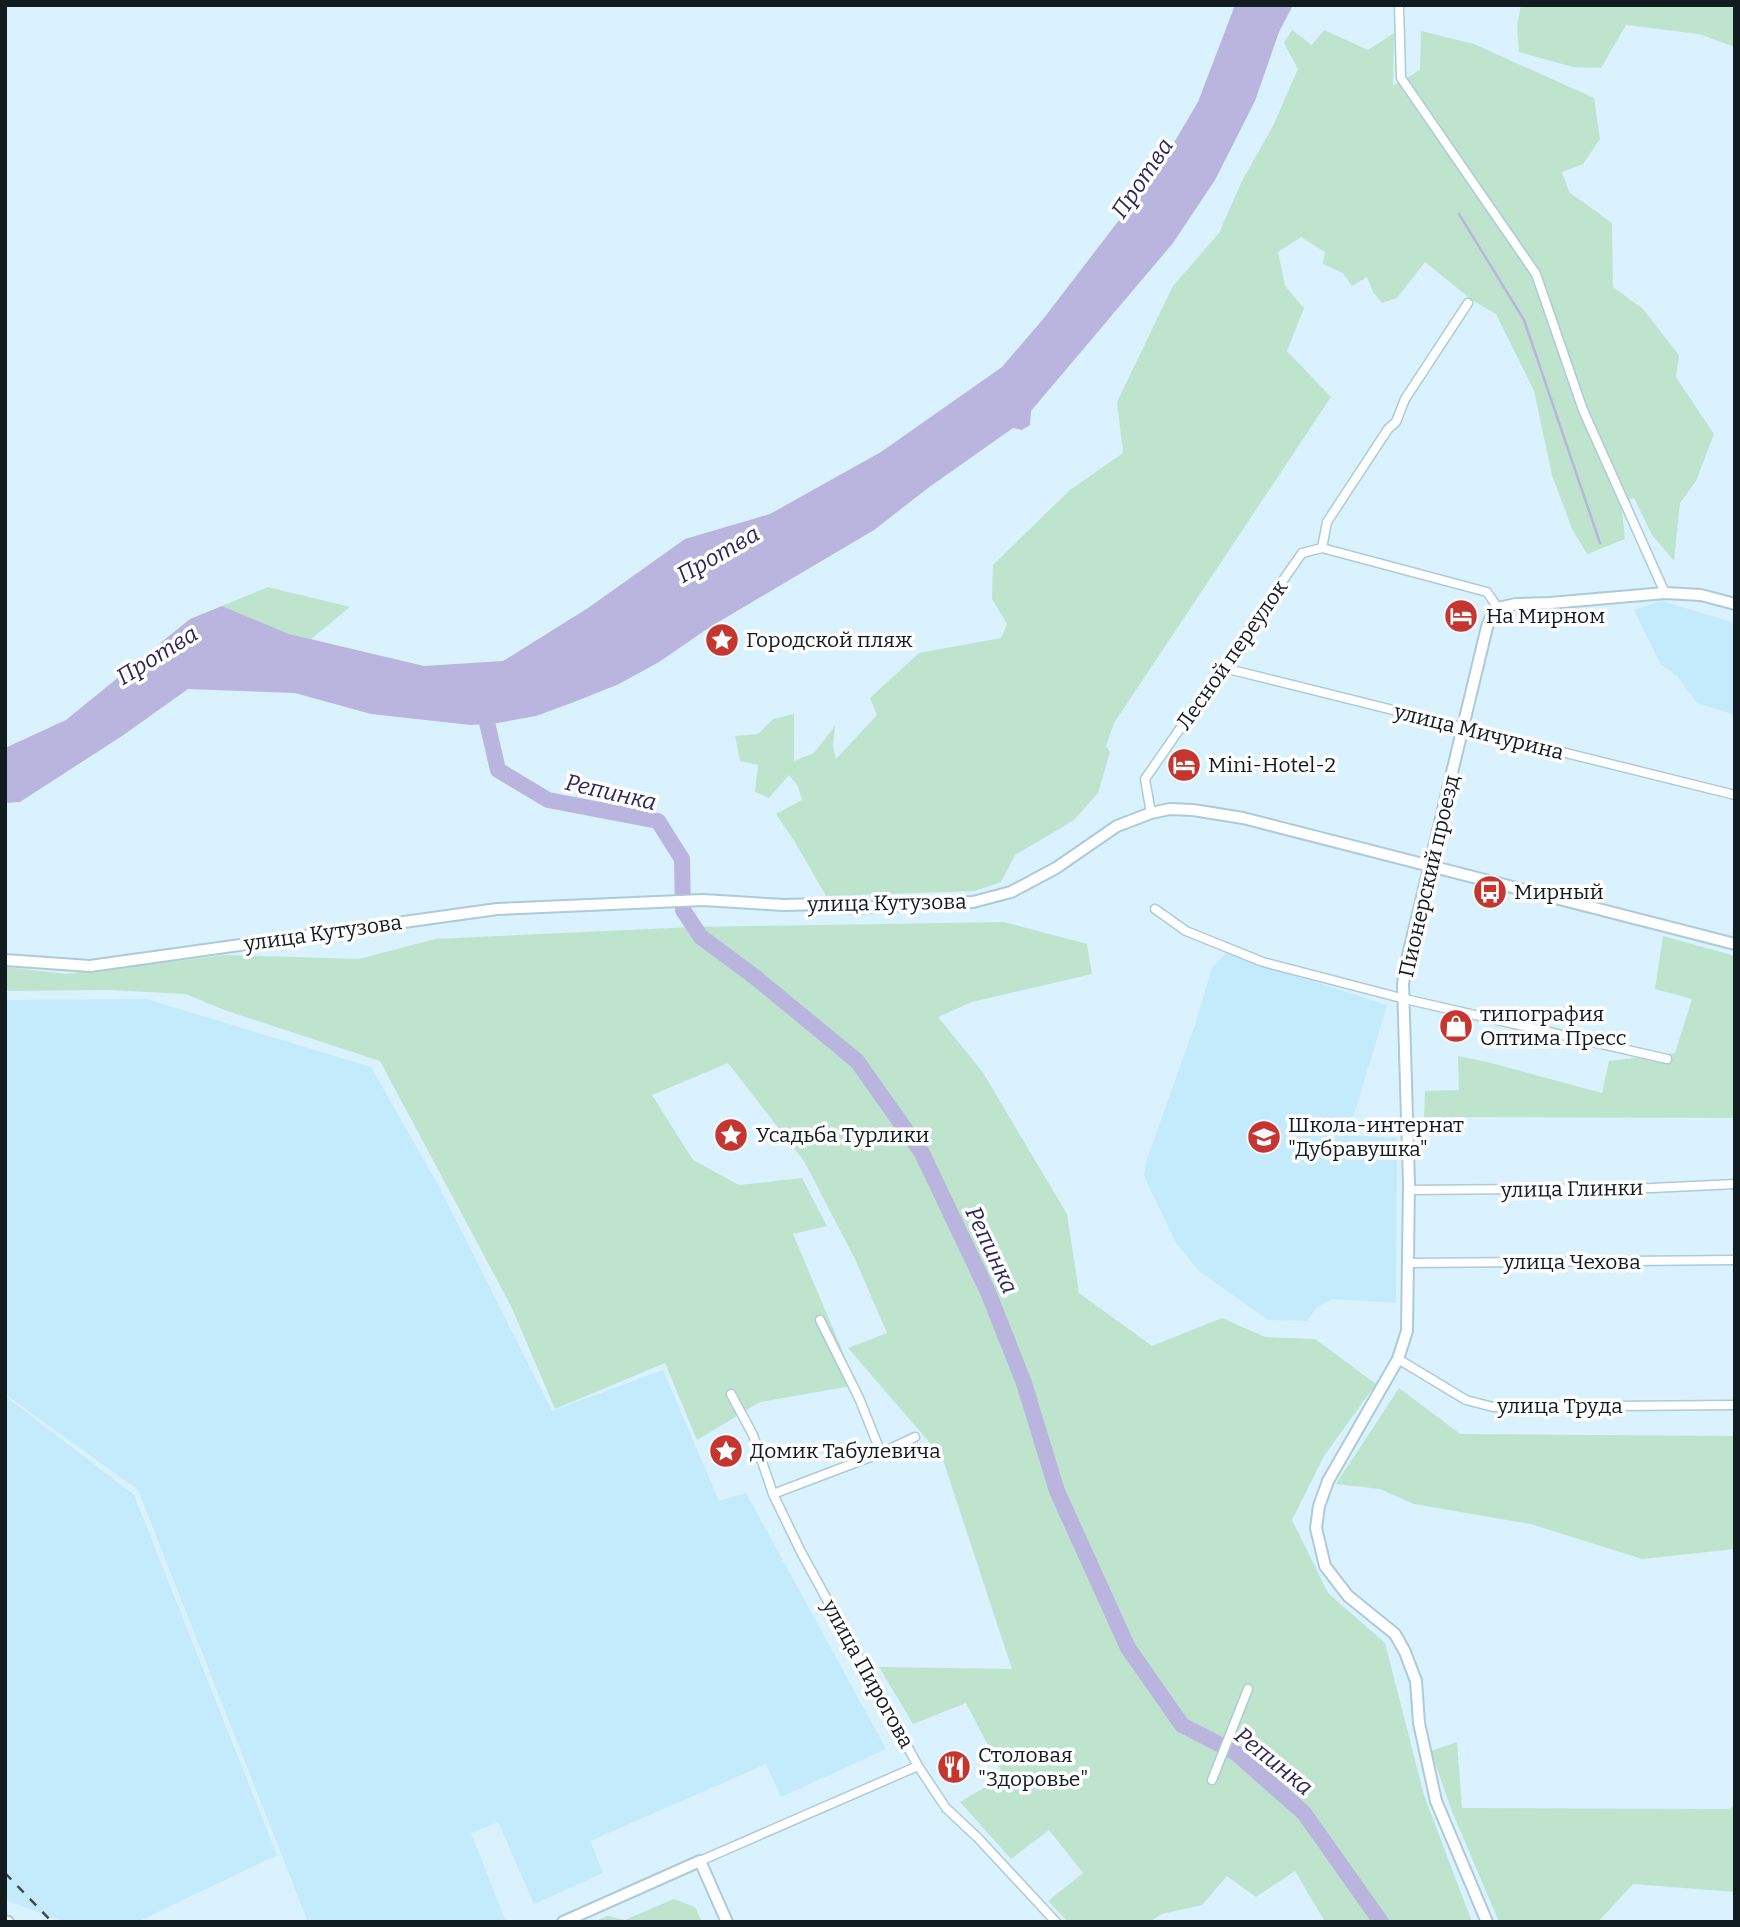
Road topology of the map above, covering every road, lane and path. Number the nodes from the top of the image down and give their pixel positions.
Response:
1 (1399, 5) edge
2 (1468, 303) dead end
3 (1322, 548) junction
4 (1665, 593) junction
5 (1735, 604) edge
6 (1498, 608) junction
7 (1224, 668) junction
8 (1463, 728) junction
9 (1735, 795) edge
10 (1151, 813) junction
11 (1429, 867) junction
12 (1155, 909) dead end
13 (1735, 944) edge
14 (5, 960) edge
15 (1405, 999) junction
16 (1667, 1059) dead end
17 (1735, 1184) edge
18 (1409, 1190) junction
19 (1735, 1260) edge
20 (1409, 1263) junction
21 (820, 1320) dead end
22 (1398, 1359) junction
23 (731, 1394) dead end
24 (1735, 1405) edge
25 (915, 1437) dead end
26 (881, 1453) junction
27 (773, 1494) junction
28 (1248, 1689) dead end
29 (918, 1766) junction
30 (1212, 1780) dead end
31 (700, 1861) junction
32 (563, 1922) edge
33 (727, 1922) edge
34 (1056, 1922) edge
35 (1487, 1922) edge

1 - 4 street
2 - 3 street
3 - 6 street
3 - 7 street, Лесной переулок
4 - 5 main road
4 - 6 main road
6 - 8 main road, Пионерский проезд
7 - 8 street, улица Мичурина
7 - 10 street, Лесной переулок
8 - 9 street, улица Мичурина
8 - 11 main road, Пионерский проезд
10 - 11 main road, улица Кутузова
10 - 14 main road, улица Кутузова
11 - 13 main road, улица Кутузова
11 - 15 main road, Пионерский проезд
12 - 15 street
15 - 16 street
15 - 18 main road, Пионерский проезд
17 - 18 street, улица Глинки
18 - 20 main road, Пионерский проезд
19 - 20 street, улица Чехова
20 - 22 main road, Пионерский проезд
21 - 26 street
22 - 24 street, улица Труда
22 - 35 main road, Пионерский проезд
23 - 27 street, улица Пирогова
25 - 26 street
26 - 27 street
27 - 29 street, улица Пирогова
28 - 30 street
29 - 31 street
29 - 34 street, улица Пирогова
31 - 32 main road
31 - 33 main road

